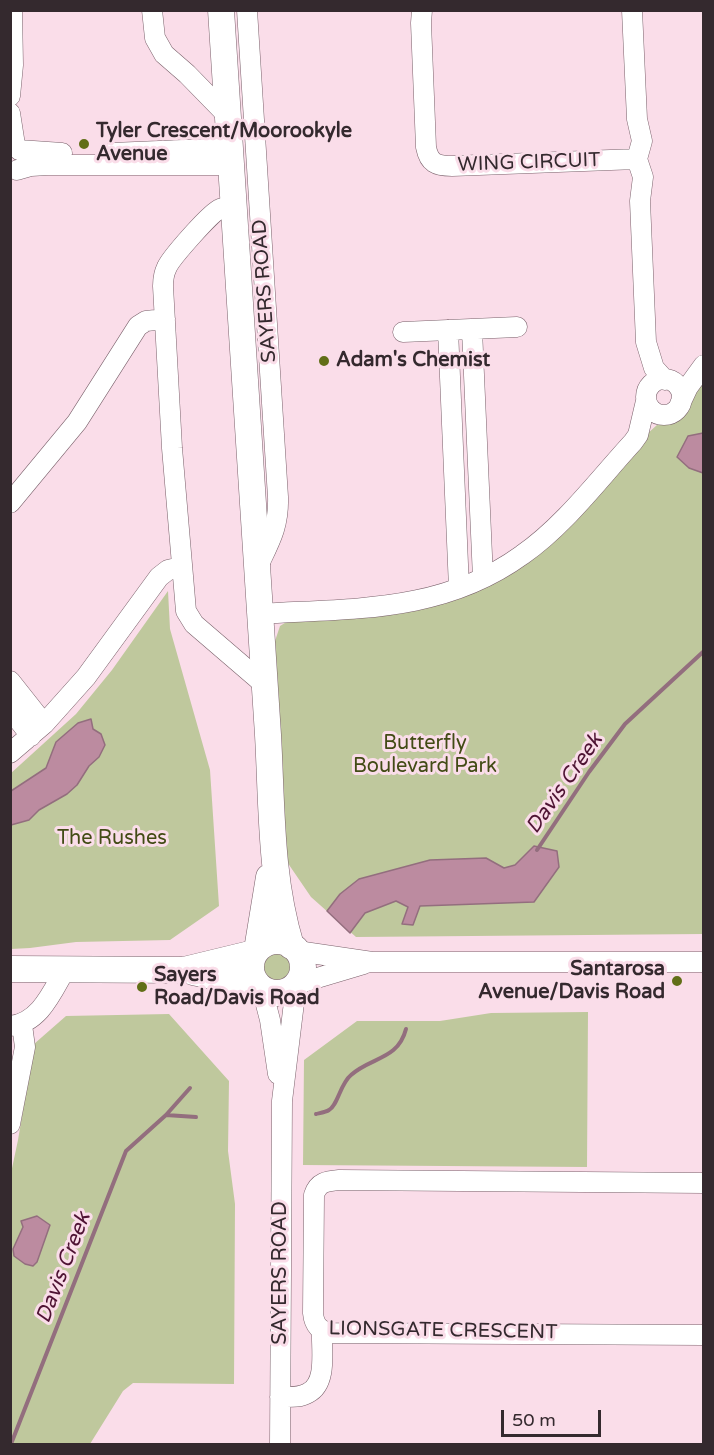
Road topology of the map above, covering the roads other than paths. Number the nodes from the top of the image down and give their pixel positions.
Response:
1 (12, 10) edge
2 (152, 10) edge
3 (221, 10) edge
4 (247, 10) edge
5 (422, 10) edge
6 (632, 10) edge
7 (10, 96) edge
8 (10, 113) edge
9 (227, 115) junction
10 (15, 146) edge
11 (230, 156) junction
12 (632, 159) junction
13 (14, 173) edge
14 (234, 208) junction
15 (165, 319) junction
16 (517, 327) dead end
17 (448, 330) junction
18 (472, 330) junction
19 (403, 332) dead end
20 (646, 342) junction
21 (702, 366) edge
22 (667, 380) junction
23 (647, 396) junction
24 (673, 410) junction
25 (638, 435) junction
26 (10, 503) edge
27 (181, 567) junction
28 (257, 567) junction
29 (483, 578) junction
30 (459, 588) junction
31 (260, 614) junction
32 (10, 681) edge
33 (265, 685) junction
34 (10, 709) edge
35 (37, 730) junction
36 (10, 753) edge
37 (273, 854) junction
38 (294, 948) junction
39 (256, 951) junction
40 (372, 962) junction
41 (704, 963) edge
42 (66, 968) junction
43 (10, 969) edge
44 (184, 970) junction
45 (297, 985) junction
46 (260, 988) junction
47 (14, 1030) edge
48 (282, 1101) junction
49 (10, 1124) edge
50 (704, 1183) edge
51 (322, 1330) junction
52 (704, 1335) edge
53 (280, 1397) junction
54 (280, 1444) edge

1 - 7 street
2 - 9 street
3 - 9 main road, SAYERS ROAD
4 - 28 street, SAYERS ROAD
5 - 12 street, WING CIRCUIT
6 - 12 street
8 - 10 street
9 - 11 main road, SAYERS ROAD
10 - 11 street
10 - 13 street
11 - 13 street
11 - 14 main road, SAYERS ROAD
12 - 20 street
14 - 15 street, SAYERS ROAD
14 - 28 main road, SAYERS ROAD
15 - 26 street
15 - 27 street, SAYERS ROAD
16 - 18 street
17 - 18 street
17 - 19 street
17 - 30 street
18 - 29 street
20 - 22 street
20 - 23 street
21 - 22 street
21 - 24 street
22 - 23 street
22 - 24 street
23 - 24 street
23 - 25 street
24 - 25 street
25 - 29 street
27 - 33 street, SAYERS ROAD
27 - 35 street
28 - 31 main road, SAYERS ROAD
29 - 30 street
30 - 31 street
31 - 33 main road, SAYERS ROAD
32 - 35 street
33 - 37 main road, SAYERS ROAD
34 - 35 street
35 - 36 street
37 - 38 main road, SAYERS ROAD
37 - 39 main road, SAYERS ROAD
38 - 39 main road
38 - 40 street
38 - 45 main road
39 - 44 main road
39 - 46 main road
40 - 41 street
40 - 45 street
42 - 43 main road
42 - 44 main road
42 - 47 street
44 - 46 main road
45 - 46 main road
45 - 48 street, SAYERS ROAD
46 - 48 street, SAYERS ROAD
47 - 49 street
48 - 53 street, SAYERS ROAD
50 - 51 street, LIONSGATE CRESCENT
51 - 52 street, LIONSGATE CRESCENT
51 - 53 street
53 - 54 street, SAYERS ROAD

